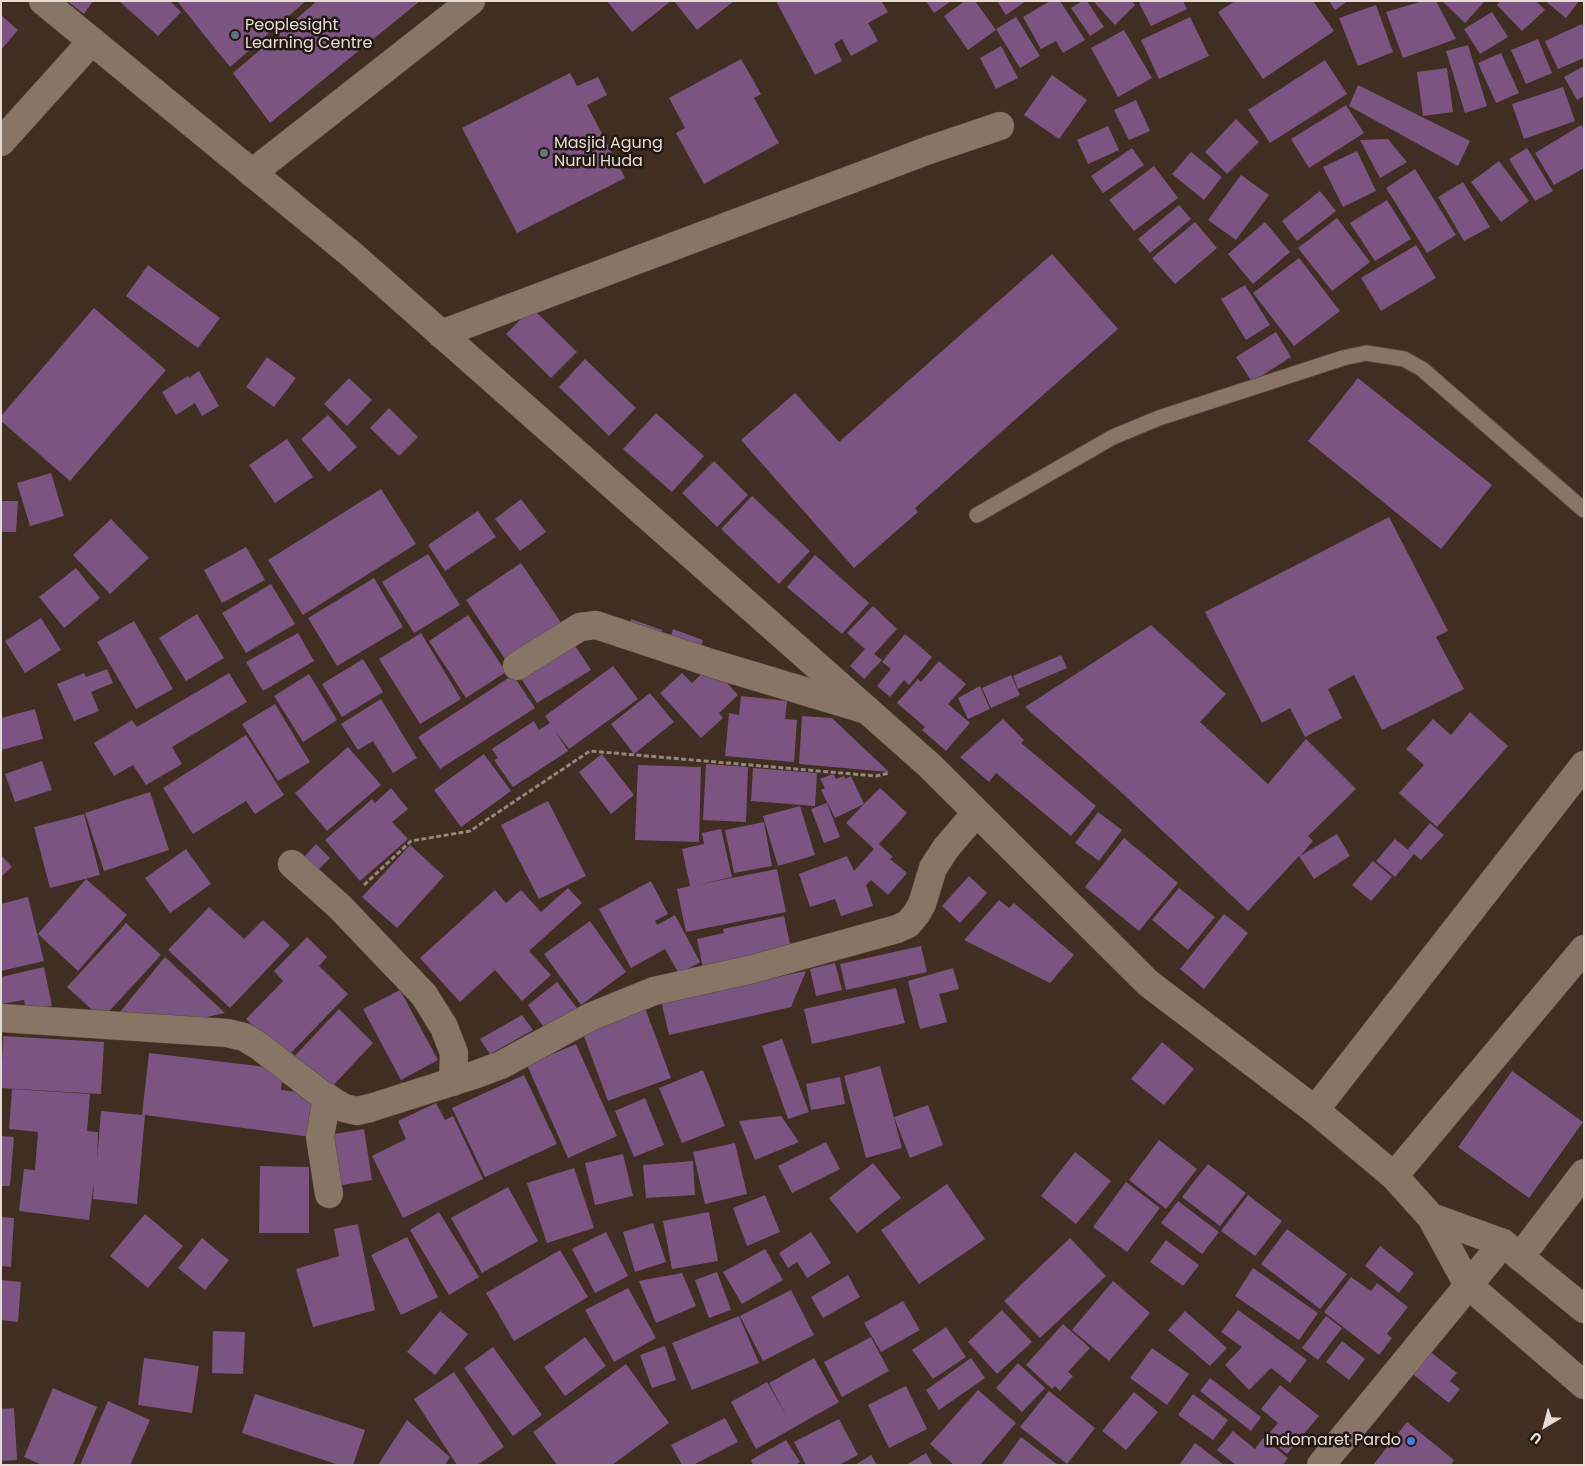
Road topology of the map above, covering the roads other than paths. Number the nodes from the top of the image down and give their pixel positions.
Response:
1 (43, 1) edge
2 (471, 1) edge
3 (92, 41) junction
4 (1000, 126) dead end
5 (1, 142) edge
6 (252, 173) junction
7 (441, 334) junction
8 (1584, 510) edge
9 (977, 515) dead end
10 (517, 666) dead end
11 (867, 710) junction
12 (1584, 765) edge
13 (976, 813) junction
14 (292, 864) dead end
15 (1584, 949) edge
16 (1, 1018) edge
17 (453, 1082) junction
18 (327, 1097) junction
19 (1315, 1110) junction
20 (1584, 1173) edge
21 (1394, 1176) junction
22 (329, 1194) dead end
23 (1430, 1217) junction
24 (1512, 1250) junction
25 (1468, 1285) junction
26 (1584, 1309) edge
27 (1584, 1385) edge
28 (1321, 1465) edge

1 - 3 street
2 - 6 street
3 - 5 street
3 - 6 street
4 - 7 street
6 - 7 street
7 - 11 street
8 - 9 lane
10 - 11 street
11 - 13 street
12 - 19 street
13 - 17 street
13 - 19 street
14 - 17 street
15 - 21 street
16 - 18 street
17 - 18 street
18 - 22 street
19 - 21 street
20 - 24 street
21 - 23 street
23 - 24 street
23 - 25 street
24 - 25 street
24 - 26 street
25 - 27 street
25 - 28 street

